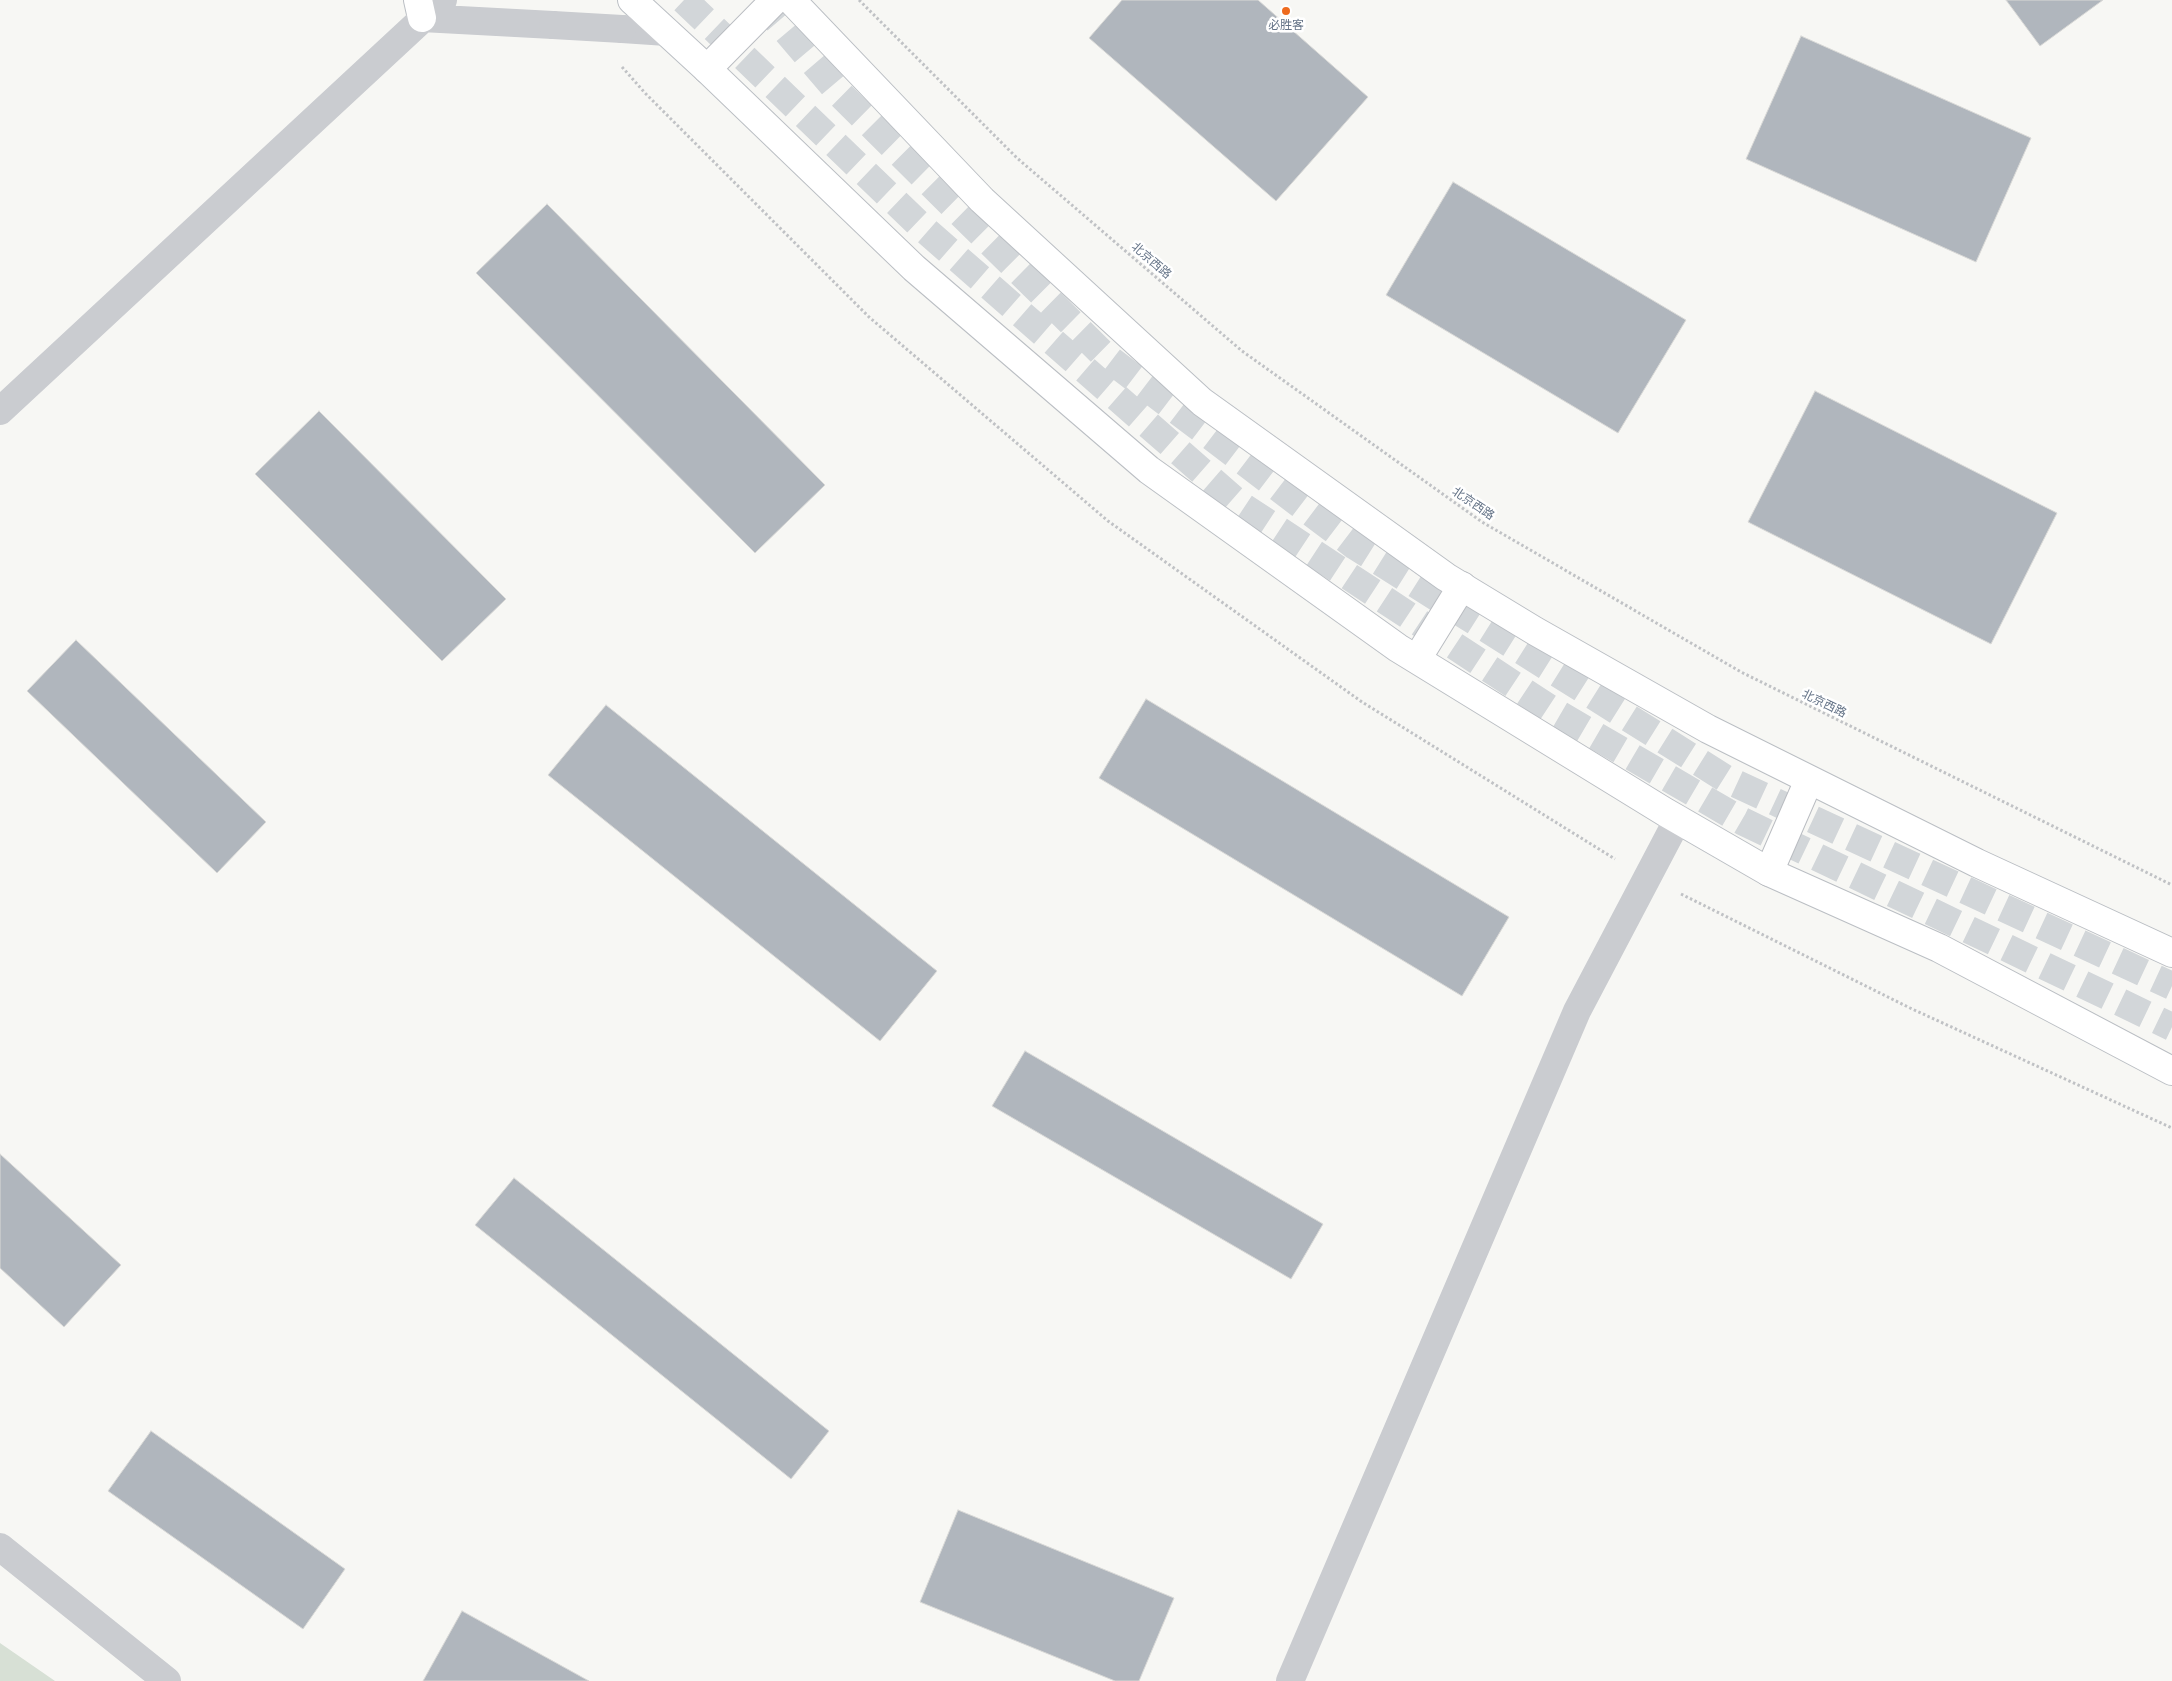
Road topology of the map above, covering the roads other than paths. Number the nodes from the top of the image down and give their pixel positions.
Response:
1 (443, 0) edge
2 (632, 0) edge
3 (775, 0) edge
4 (791, 0) edge
5 (420, 9) edge
6 (667, 32) junction
7 (707, 69) junction
8 (0, 411) edge
9 (1462, 586) junction
10 (1418, 659) junction
11 (1809, 780) junction
12 (1678, 819) junction
13 (1769, 872) junction
14 (2172, 953) edge
15 (2172, 1071) edge
16 (0, 1547) edge
17 (167, 1681) edge
18 (1290, 1681) edge

1 - 5 street
2 - 6 main road
3 - 7 main road
4 - 9 main road
5 - 6 street, bridge
5 - 8 street
6 - 7 main road
7 - 10 main road
9 - 10 main road
9 - 11 main road
10 - 12 main road
11 - 13 main road
11 - 14 main road
12 - 13 main road
12 - 18 street
13 - 15 main road
16 - 17 street

